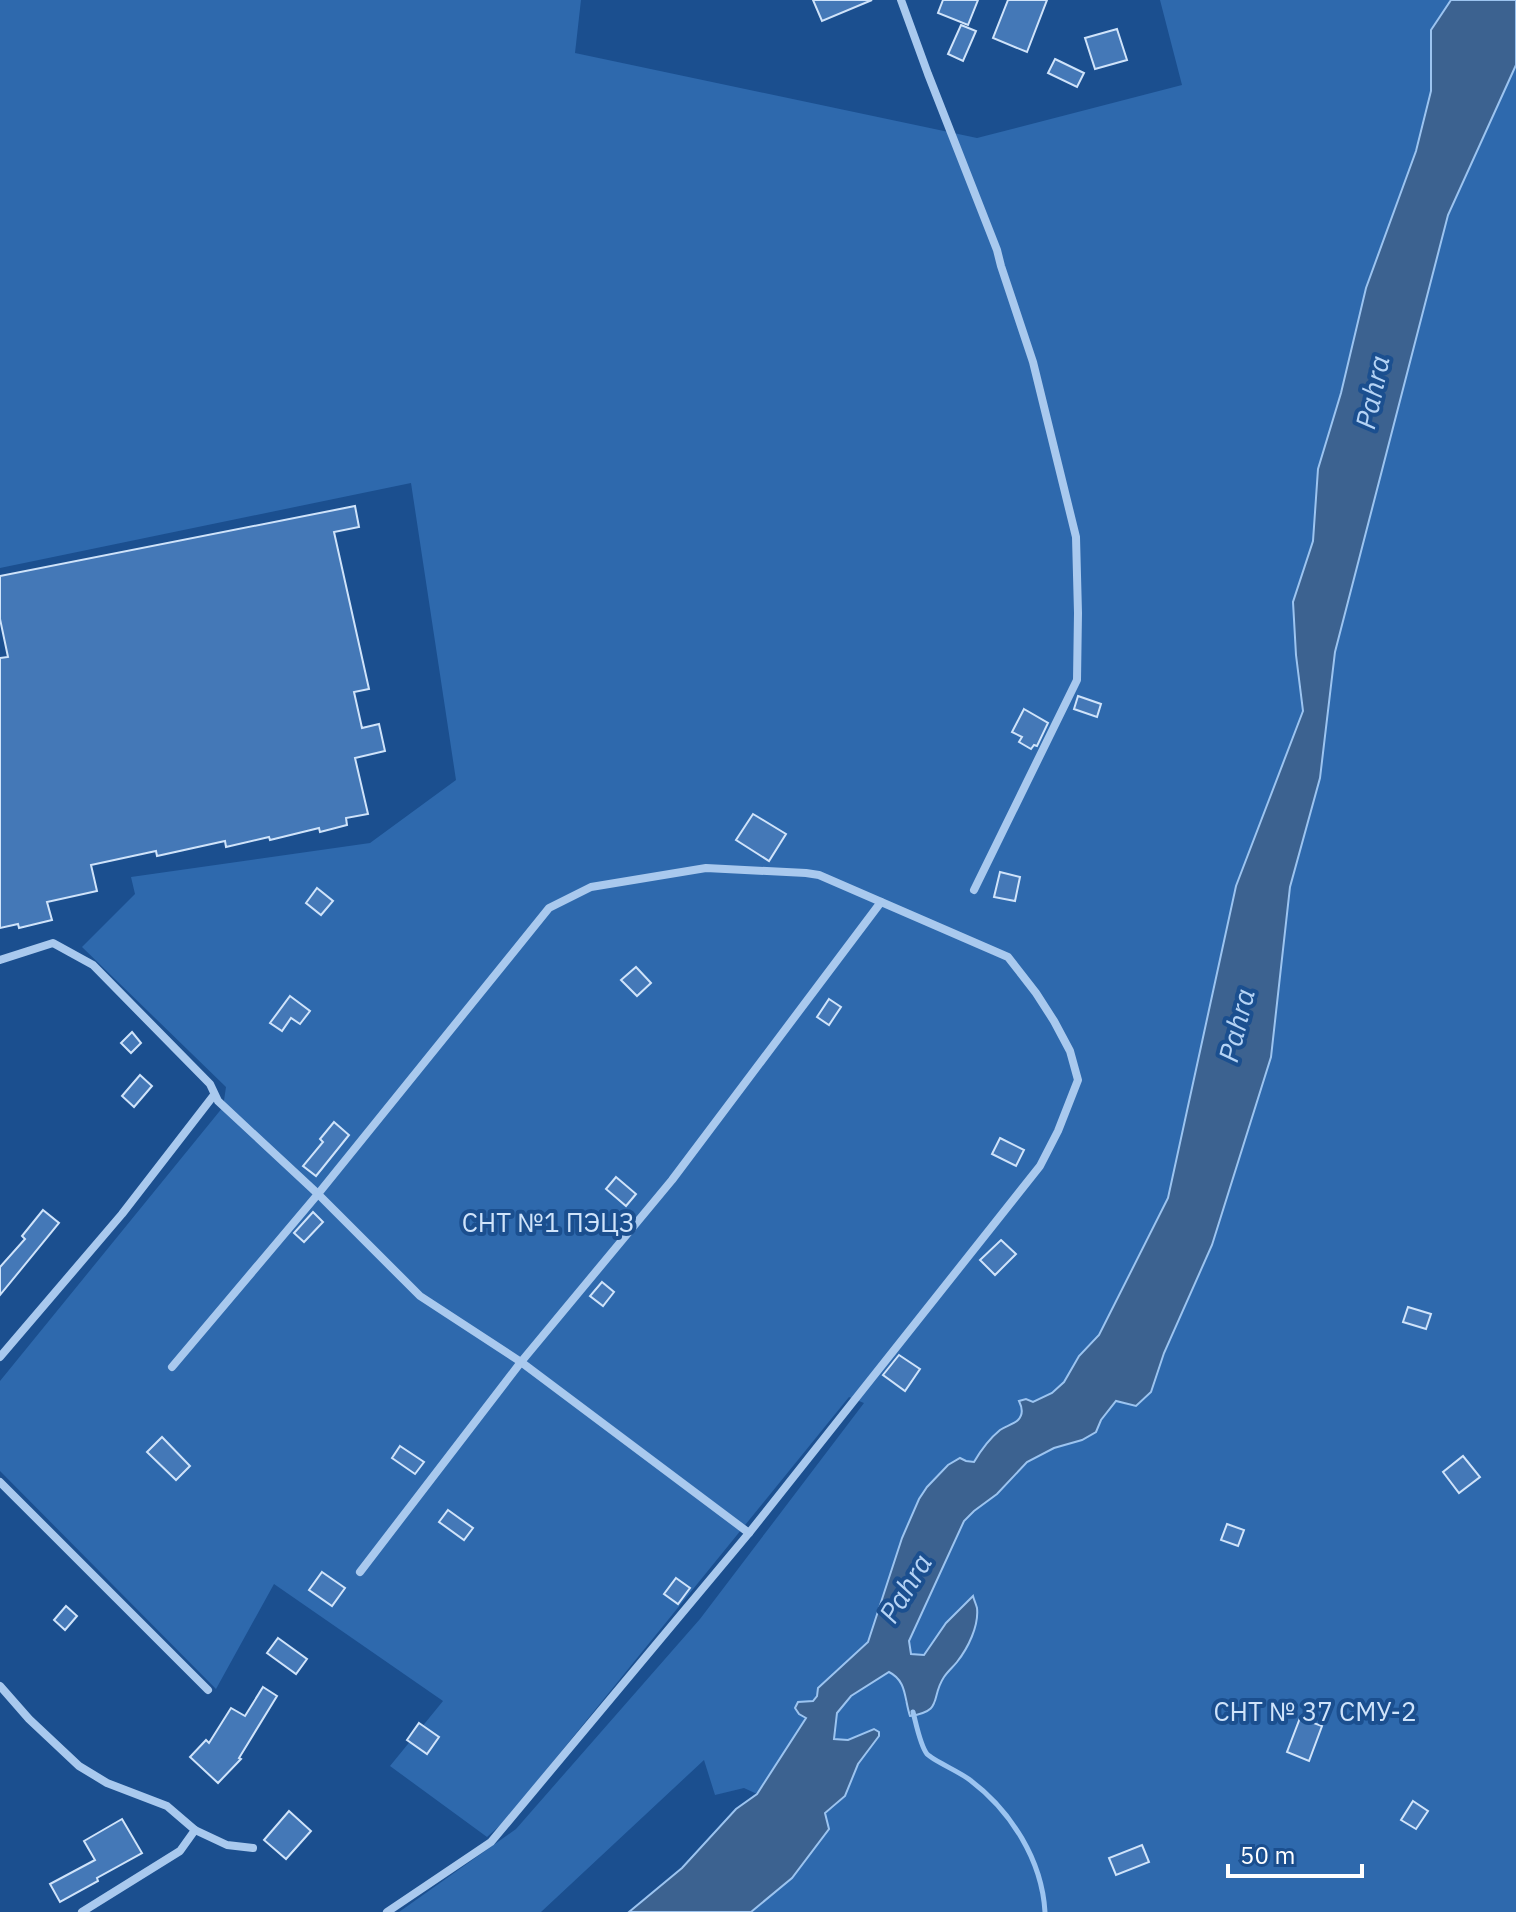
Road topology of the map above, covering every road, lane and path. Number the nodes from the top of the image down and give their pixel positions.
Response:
1 (901, 0) edge
2 (974, 890) dead end
3 (881, 902) junction
4 (0, 960) edge
5 (214, 1095) junction
6 (318, 1194) junction
7 (0, 1357) edge
8 (521, 1362) junction
9 (172, 1367) dead end
10 (0, 1482) edge
11 (749, 1533) junction
12 (360, 1572) dead end
13 (0, 1686) edge
14 (208, 1690) dead end
15 (195, 1830) junction
16 (253, 1848) dead end
17 (82, 1912) edge
18 (387, 1912) edge

1 - 2 street
3 - 6 street
3 - 8 street
3 - 11 street
4 - 5 street
5 - 6 street
5 - 7 street
6 - 8 street
6 - 9 street
8 - 11 street
8 - 12 street
10 - 14 street
11 - 18 street
13 - 15 street
15 - 16 street
15 - 17 street

